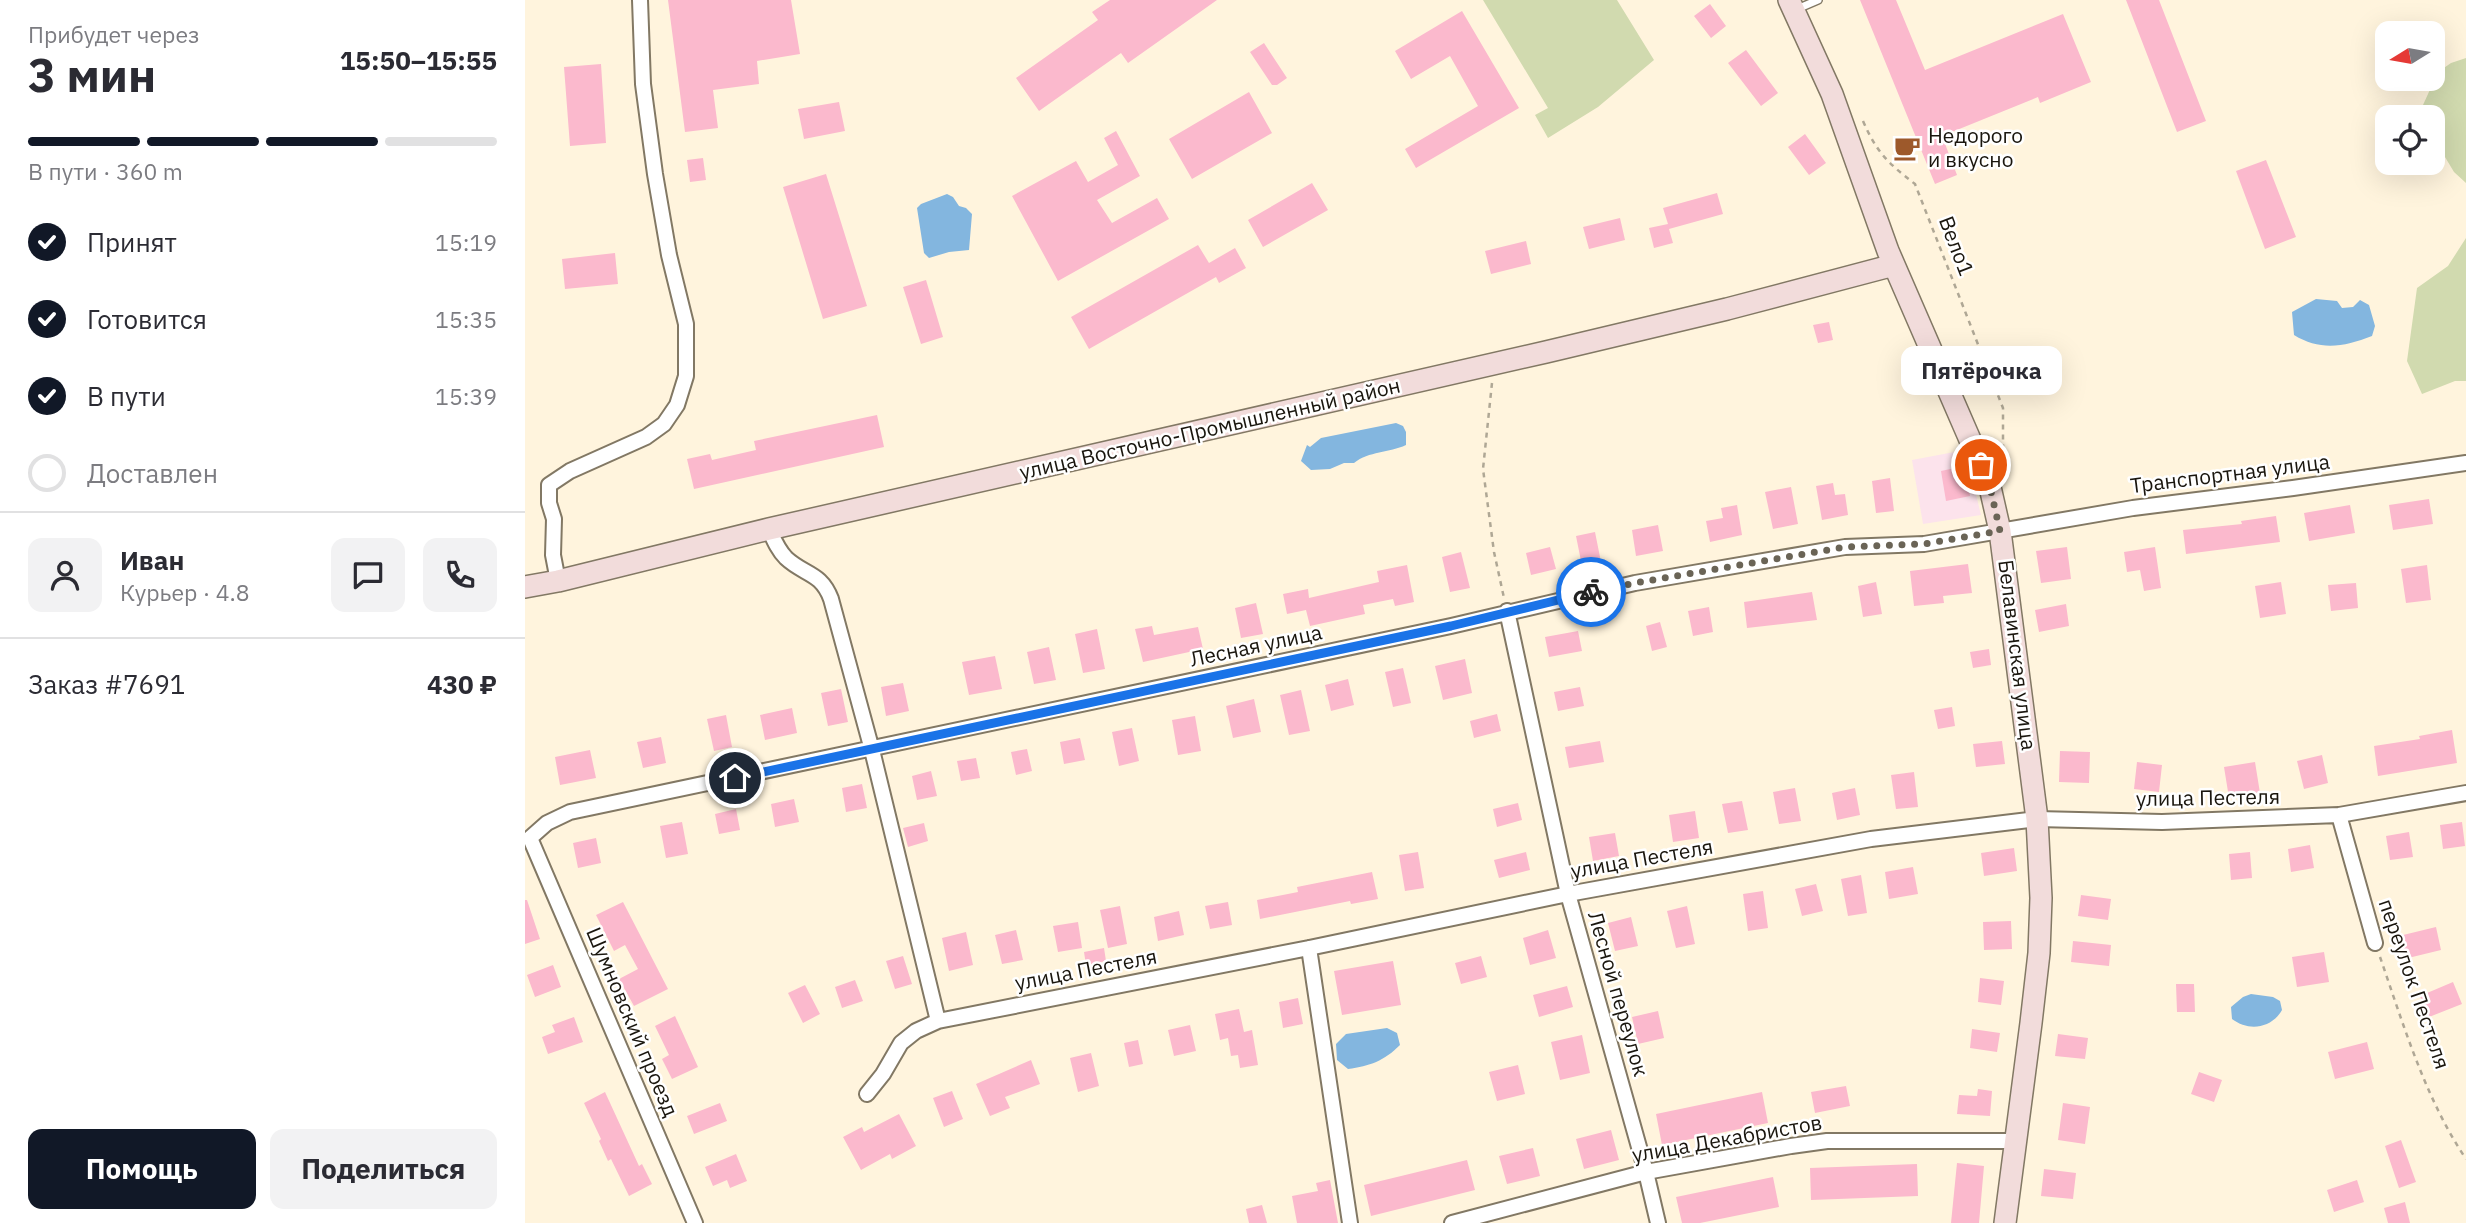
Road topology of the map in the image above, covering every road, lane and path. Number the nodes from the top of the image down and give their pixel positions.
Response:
1 (640, 0) edge
2 (1818, 0) edge
3 (1791, 5) edge
4 (1858, 111) dead end
5 (1894, 265) junction
6 (1494, 363) junction
7 (2466, 463) edge
8 (2003, 474) dead end
9 (769, 529) junction
10 (2000, 531) junction
11 (558, 581) junction
12 (525, 587) edge
13 (1507, 611) junction
14 (872, 750) junction
15 (2466, 793) edge
16 (2339, 816) junction
17 (2037, 819) junction
18 (530, 838) joint
19 (1568, 894) junction
20 (2375, 943) joint
21 (1309, 948) junction
22 (938, 1021) junction
23 (867, 1094) dead end
24 (2015, 1141) junction
25 (2466, 1159) edge
26 (1646, 1172) junction
27 (695, 1223) edge
28 (1350, 1223) edge
29 (1451, 1223) edge
30 (1658, 1223) edge
31 (2005, 1223) edge

1 - 11 street
2 - 3 lane
3 - 5 street, Белавинская улица
4 - 8 path, Вело1
5 - 6 street, улица Восточно-Промышленный район
5 - 10 street, Белавинская улица
6 - 9 street, улица Восточно-Промышленный район
6 - 13 path
7 - 10 street, Транспортная улица
9 - 11 street, улица Восточно-Промышленный район
9 - 14 street
10 - 13 street, Лесная улица
10 - 17 street, Белавинская улица
11 - 12 street, улица Восточно-Промышленный район
13 - 14 street, Лесная улица
13 - 19 street, Лесной переулок
14 - 18 street, Лесная улица
14 - 22 street
15 - 16 street, улица Пестеля
16 - 17 street, улица Пестеля
16 - 20 street, переулок Пестеля
17 - 19 street, улица Пестеля
17 - 24 street, Белавинская улица
18 - 27 street, Шумновский проезд
19 - 21 street, улица Пестеля
19 - 26 street, Лесной переулок
20 - 25 path, переулок Пестеля
21 - 22 street, улица Пестеля
21 - 28 street
22 - 23 street, улица Пестеля
24 - 26 street, улица Декабристов
24 - 31 street, Белавинская улица
26 - 29 street, улица Декабристов
26 - 30 street, Лесной переулок

